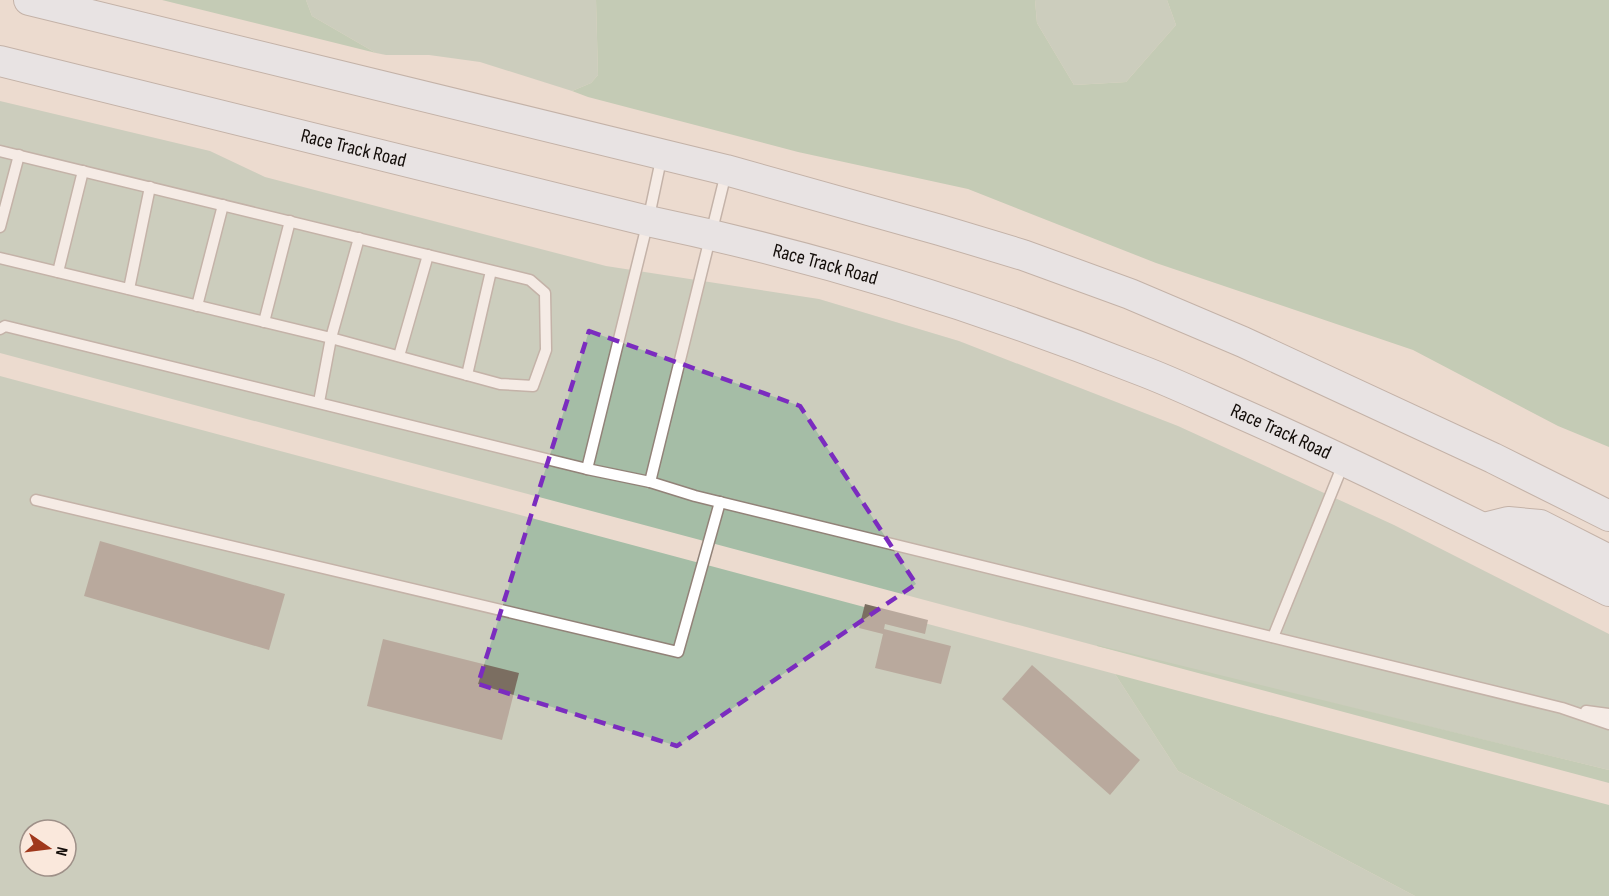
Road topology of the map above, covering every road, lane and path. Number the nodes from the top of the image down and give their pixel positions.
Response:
1 (29, 0) edge
2 (0, 61) edge
3 (0, 151) edge
4 (19, 155) junction
5 (662, 155) junction
6 (726, 170) junction
7 (83, 171) junction
8 (150, 187) junction
9 (223, 205) junction
10 (290, 221) junction
11 (648, 221) junction
12 (0, 227) edge
13 (712, 234) junction
14 (359, 238) junction
15 (428, 255) junction
16 (0, 258) edge
17 (492, 271) junction
18 (58, 272) junction
19 (129, 289) junction
20 (197, 306) junction
21 (264, 322) junction
22 (0, 329) edge
23 (331, 338) junction
24 (399, 356) junction
25 (467, 375) junction
26 (319, 402) junction
27 (1345, 460) junction
28 (587, 469) junction
29 (650, 482) junction
30 (36, 500) dead end
31 (720, 502) junction
32 (1609, 516) edge
33 (1484, 528) junction
34 (1609, 560) edge
35 (1609, 591) edge
36 (1273, 637) junction
37 (1562, 708) junction
38 (1609, 714) edge
39 (1609, 724) edge

1 - 5 main road
2 - 11 main road, Race Track Road
3 - 4 lane
4 - 7 lane
4 - 12 lane
5 - 6 main road
5 - 11 lane
6 - 13 lane
6 - 32 main road
7 - 8 lane
7 - 18 lane
8 - 9 lane
8 - 19 lane
9 - 10 lane
9 - 20 lane
10 - 14 lane
10 - 21 lane
11 - 13 main road, Race Track Road
11 - 28 lane
13 - 27 main road, Race Track Road
13 - 29 lane
14 - 15 lane
14 - 23 lane
15 - 17 lane
15 - 24 lane
16 - 18 lane
17 - 25 lane
17 - 25 lane
18 - 19 lane
19 - 20 lane
20 - 21 lane
21 - 23 lane
22 - 26 lane
23 - 24 lane
23 - 26 lane
24 - 25 lane
26 - 28 lane
27 - 33 main road, Race Track Road
27 - 36 lane
28 - 29 lane
29 - 31 lane
30 - 31 lane
31 - 36 lane
33 - 34 main road
33 - 35 main road, Race Track Road
36 - 37 lane
37 - 38 lane
37 - 39 lane

